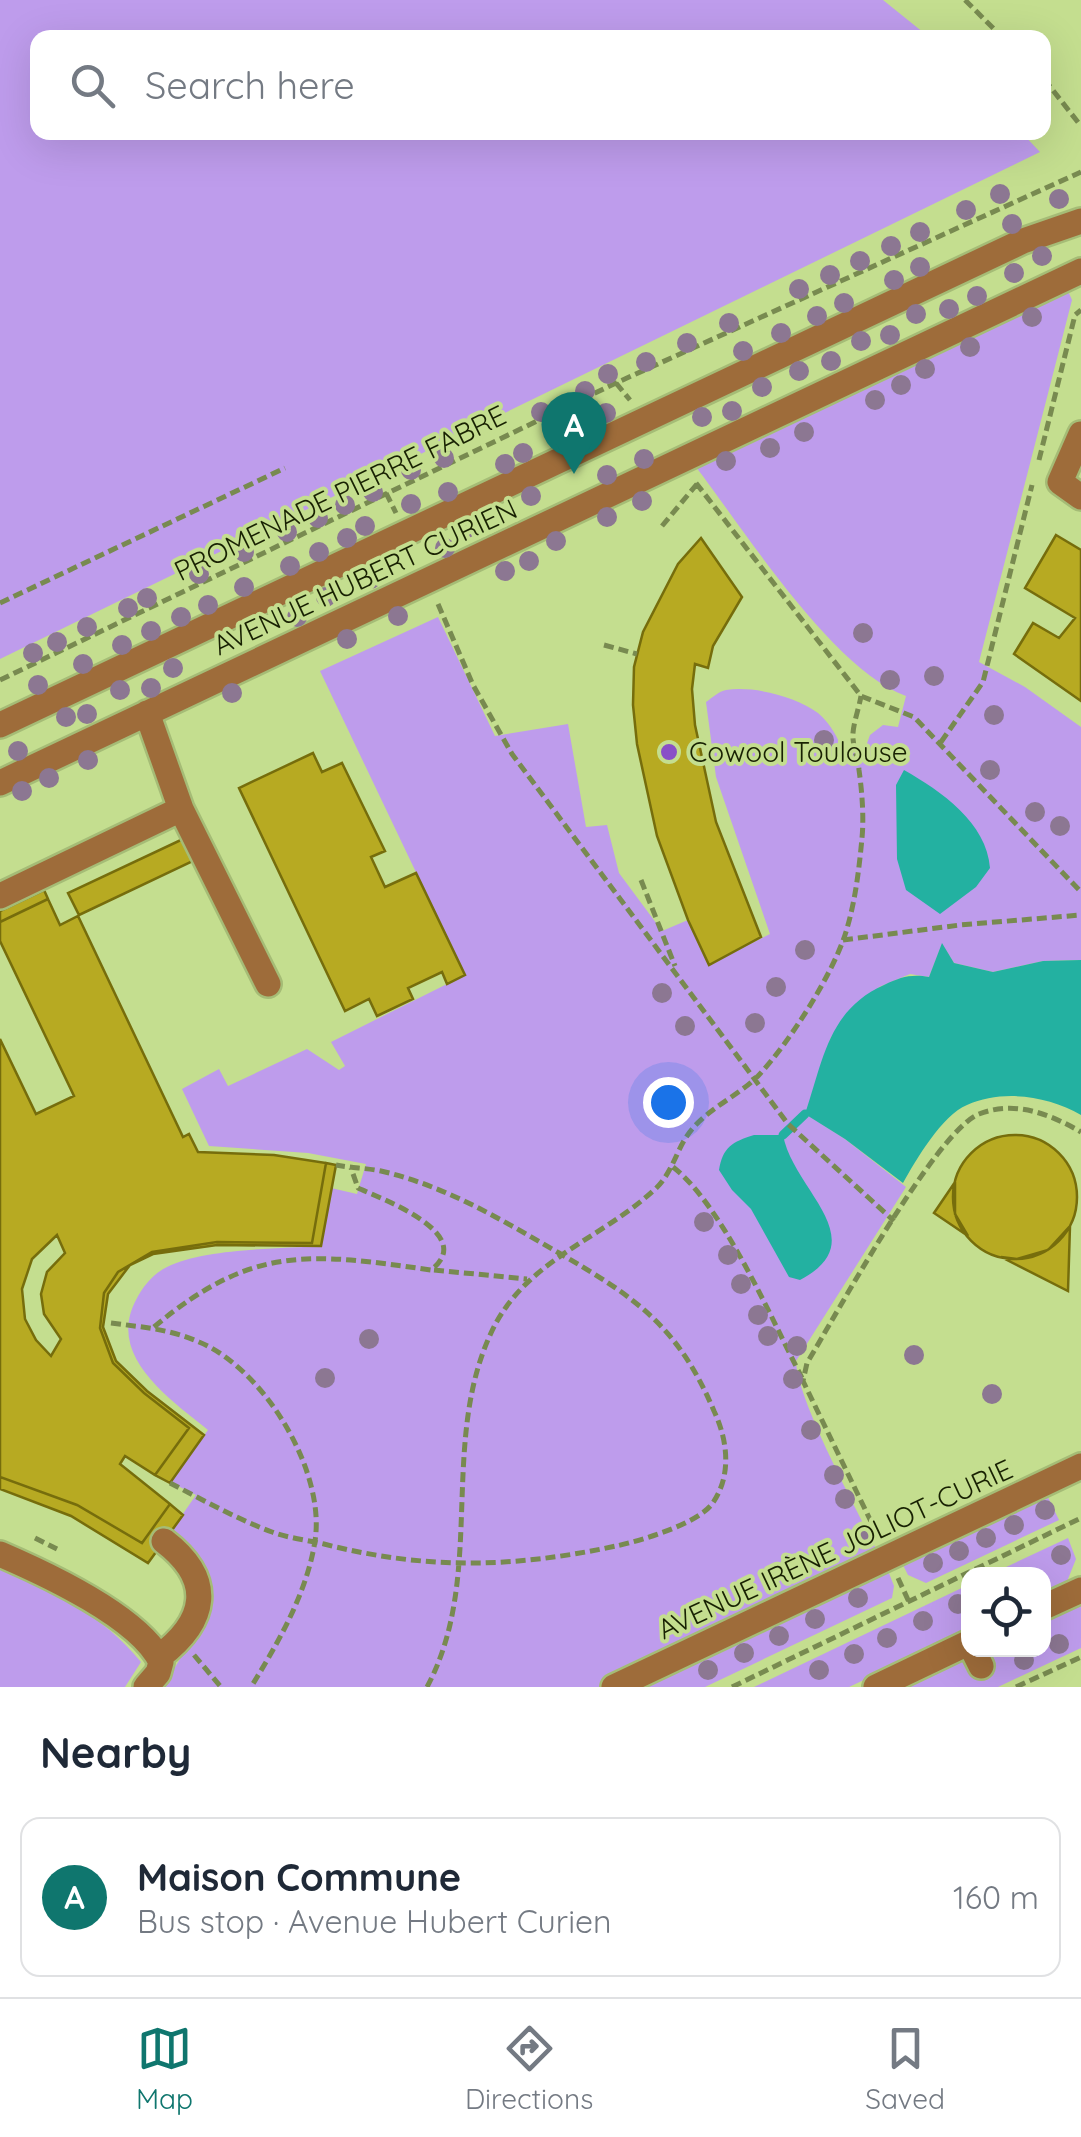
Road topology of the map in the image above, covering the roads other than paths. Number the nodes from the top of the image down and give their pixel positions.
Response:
1 (1081, 221) edge
2 (1081, 271) edge
3 (1081, 434) edge
4 (1081, 497) edge
5 (147, 713) junction
6 (0, 725) edge
7 (0, 782) edge
8 (182, 809) junction
9 (0, 896) edge
10 (268, 984) dead end
11 (1081, 1466) edge
12 (164, 1541) dead end
13 (0, 1554) edge
14 (1081, 1590) edge
15 (1051, 1605) edge
16 (159, 1657) junction
17 (962, 1657) edge
18 (146, 1687) edge
19 (614, 1687) edge
20 (876, 1687) edge

1 - 6 street
2 - 5 street, AVENUE HUBERT CURIEN
3 - 4 street
5 - 7 street, AVENUE HUBERT CURIEN
5 - 8 street
8 - 9 street
8 - 10 street
11 - 19 street, AVENUE IRÈNE JOLIOT-CURIE
12 - 16 street
13 - 16 street
14 - 15 street
16 - 18 street
17 - 20 street

